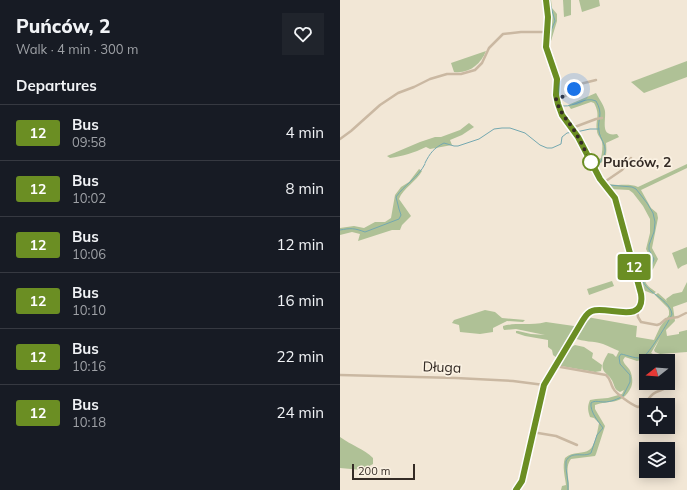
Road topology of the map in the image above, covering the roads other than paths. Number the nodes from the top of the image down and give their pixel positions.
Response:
1 (546, 0) edge
2 (547, 32) junction
3 (596, 80) dead end
4 (558, 99) junction
5 (601, 118) dead end
6 (572, 128) junction
7 (340, 139) edge
8 (631, 158) dead end
9 (604, 182) junction
10 (637, 310) junction
11 (686, 313) dead end
12 (555, 366) junction
13 (340, 375) edge
14 (544, 385) junction
15 (661, 390) edge
16 (532, 432) junction
17 (577, 445) dead end
18 (516, 490) edge

1 - 2 street
2 - 4 street
2 - 7 street
3 - 4 street
4 - 6 street
5 - 6 street
6 - 9 street
8 - 9 street
9 - 10 street
10 - 11 street
10 - 12 street
12 - 14 street
12 - 15 street
13 - 14 street, Długa
14 - 16 street
16 - 17 street
16 - 18 street

